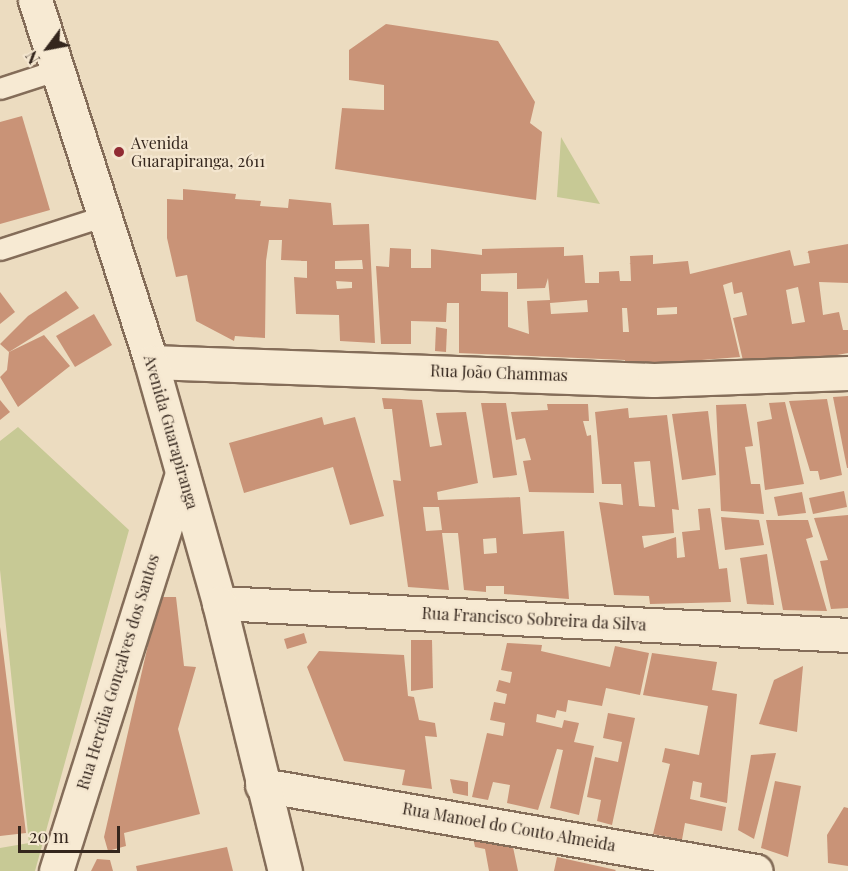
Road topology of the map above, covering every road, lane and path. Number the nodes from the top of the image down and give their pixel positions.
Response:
1 (35, 0) edge
2 (59, 70) junction
3 (0, 88) edge
4 (106, 216) junction
5 (0, 250) edge
6 (151, 362) junction
7 (848, 373) edge
8 (182, 473) junction
9 (219, 603) junction
10 (848, 635) edge
11 (262, 785) junction
12 (56, 871) edge
13 (285, 871) edge
14 (756, 871) edge

1 - 2 street, Avenida Guarapiranga
2 - 3 lane
2 - 4 street, Avenida Guarapiranga
4 - 5 lane
4 - 6 street, Avenida Guarapiranga
6 - 7 street, Rua João Chammas
6 - 8 street, Avenida Guarapiranga
8 - 9 street, Avenida Guarapiranga
8 - 12 street, Rua Hercília Gonçalves dos Santos
9 - 10 street, Rua Francisco Sobreira da Silva
9 - 11 street, Avenida Guarapiranga
11 - 13 street, Avenida Guarapiranga
11 - 14 street, Rua Manoel do Couto Almeida

